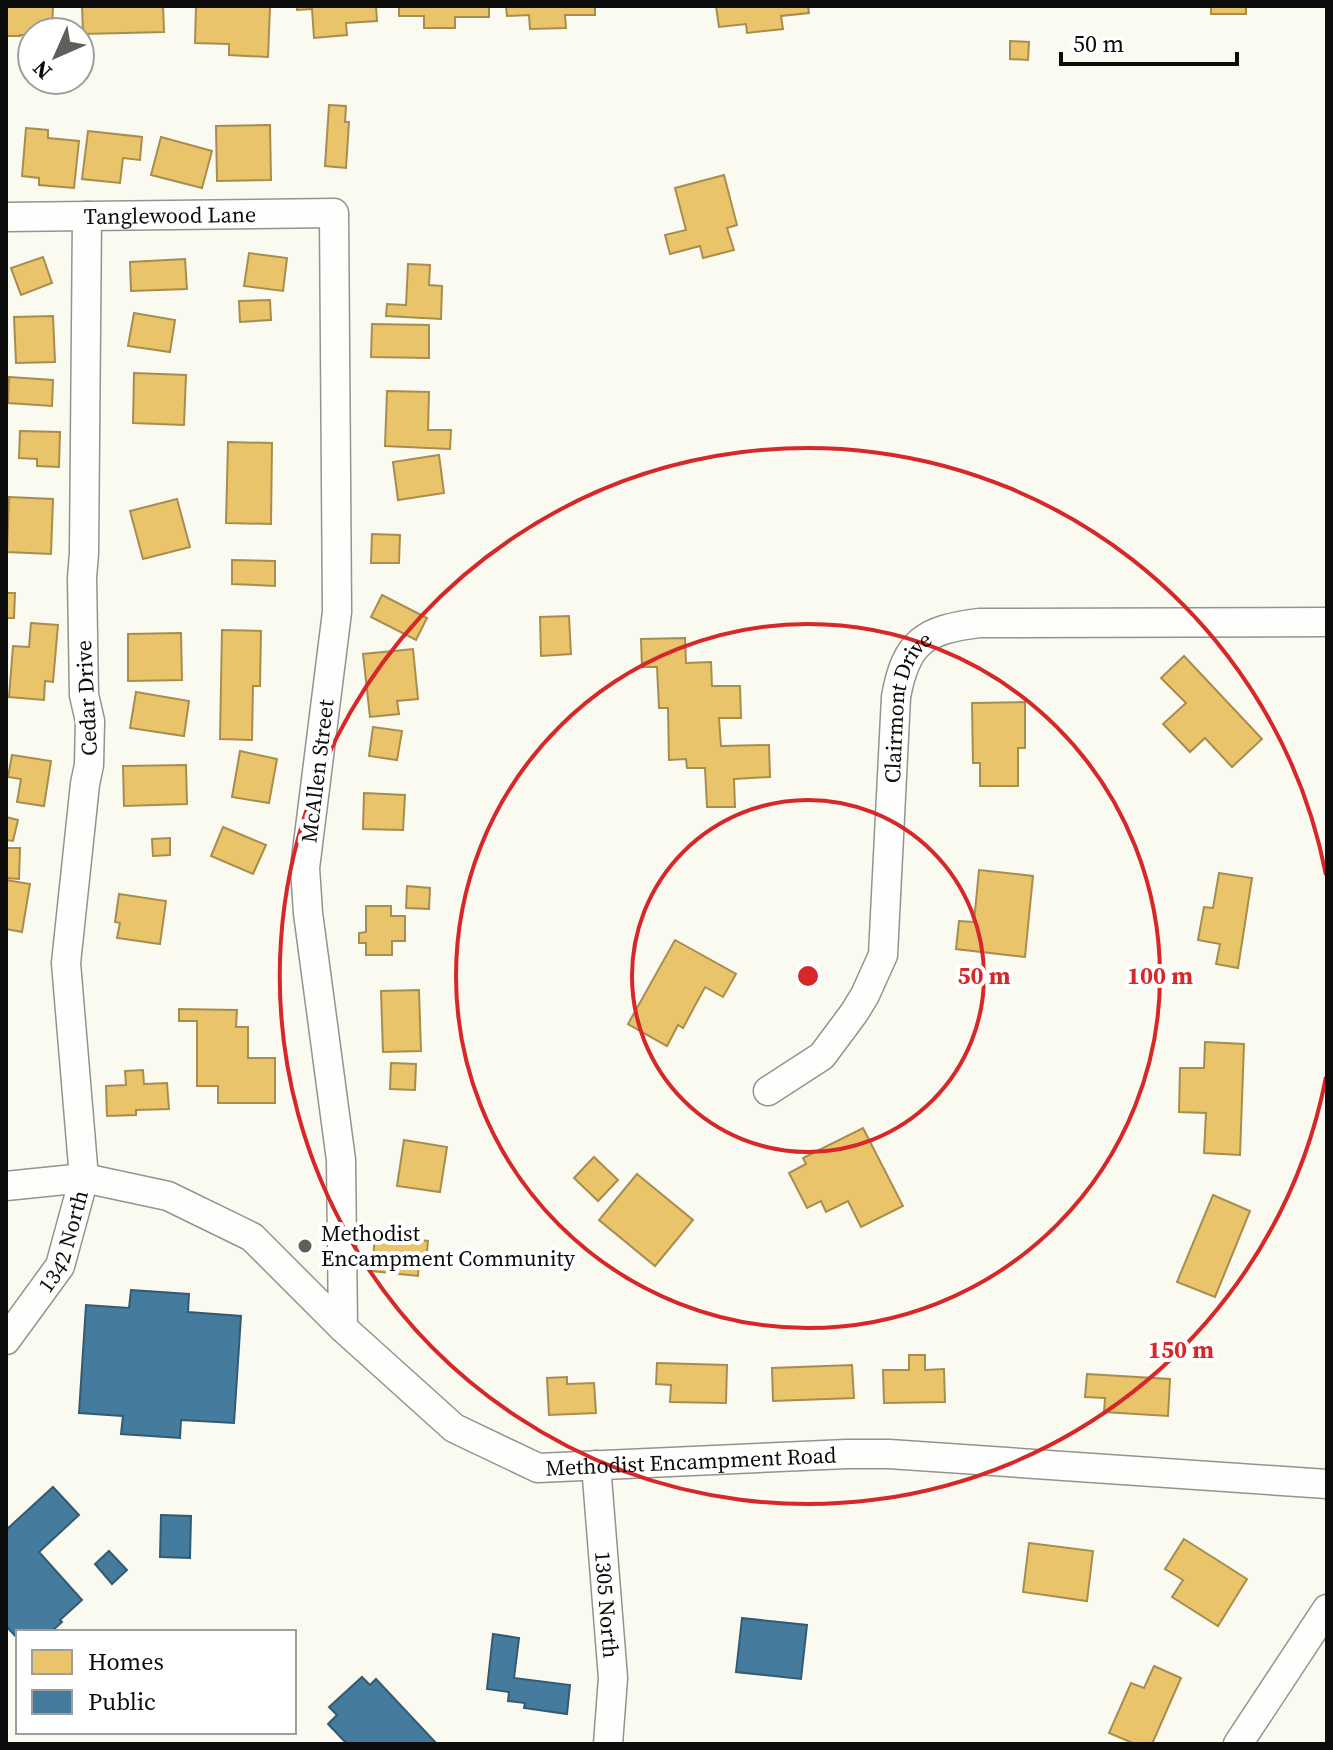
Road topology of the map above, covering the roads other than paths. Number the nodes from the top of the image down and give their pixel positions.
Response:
1 (334, 213) joint
2 (87, 216) junction
3 (6, 217) edge
4 (1327, 622) edge
5 (768, 1091) dead end
6 (84, 1178) junction
7 (6, 1186) edge
8 (343, 1328) junction
9 (6, 1340) edge
10 (596, 1465) junction
11 (1327, 1484) edge
12 (1327, 1609) edge
13 (608, 1744) edge
14 (1238, 1744) edge

1 - 2 street, Tanglewood Lane
1 - 8 street, McAllen Street
2 - 3 street, Tanglewood Lane
2 - 6 street, Cedar Drive
4 - 5 street, Clairmont Drive
6 - 7 street, Methodist Encampment Road
6 - 8 street, Methodist Encampment Road
6 - 9 street, 1342 North
8 - 10 street, Methodist Encampment Road
10 - 11 street, Methodist Encampment Road
10 - 13 street, 1305 North
12 - 14 street

